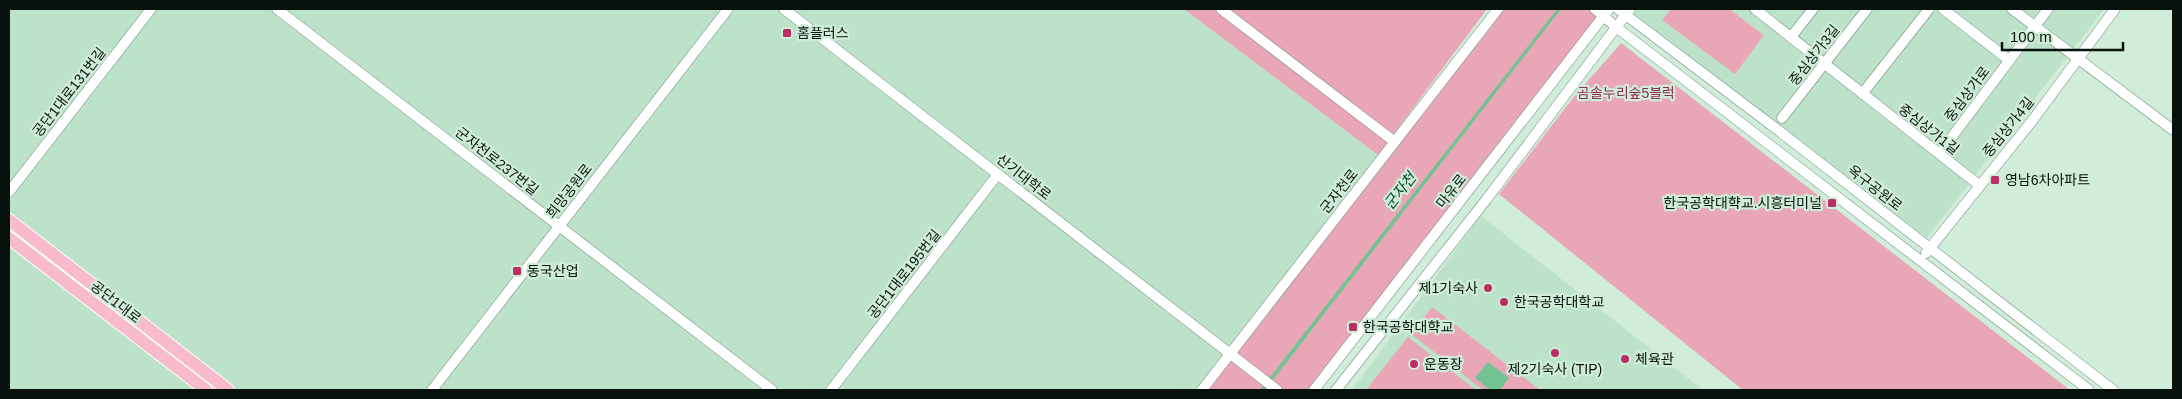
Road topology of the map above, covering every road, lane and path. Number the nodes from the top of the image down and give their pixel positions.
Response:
1 (151, 9) edge
2 (277, 9) edge
3 (728, 9) edge
4 (784, 9) edge
5 (1222, 9) edge
6 (1498, 9) edge
7 (1595, 9) edge
8 (1755, 9) edge
9 (1813, 9) edge
10 (1867, 9) edge
11 (1929, 9) edge
12 (1943, 9) edge
13 (2012, 9) edge
14 (2048, 9) edge
15 (2115, 9) edge
16 (1625, 10) edge
17 (1606, 13) edge
18 (2035, 26) junction
19 (1616, 27) junction
20 (1791, 37) junction
21 (2077, 58) junction
22 (2010, 60) junction
23 (1824, 63) junction
24 (1862, 94) junction
25 (1782, 118) dead end
26 (2173, 130) edge
27 (1395, 142) junction
28 (1939, 154) junction
29 (998, 174) junction
30 (1978, 185) junction
31 (9, 192) edge
32 (9, 220) edge
33 (559, 226) junction
34 (9, 238) edge
35 (1930, 249) junction
36 (1921, 260) junction
37 (1230, 354) junction
38 (206, 390) edge
39 (228, 390) edge
40 (432, 390) edge
41 (772, 390) edge
42 (831, 390) edge
43 (1202, 390) edge
44 (1277, 390) edge
45 (1314, 390) edge
46 (1336, 390) edge
47 (2089, 390) edge
48 (2113, 390) edge

1 - 31 street, 공단1대로131번길
2 - 33 street, 군자천로237번길
3 - 33 street, 희망공원로
4 - 29 street, 산기대학로
5 - 27 street
6 - 27 street, 군자천로
7 - 17 street, 옥구공원로
8 - 20 street, 중심상가1길
9 - 20 street
10 - 23 street, 중심상가3길
11 - 24 street
12 - 22 street
13 - 18 street
14 - 18 street, 중심상가로
15 - 21 street, 중심상가4길
16 - 19 street
16 - 35 street, 옥구공원로
17 - 19 street, 옥구공원로
17 - 45 street, 마유로
18 - 21 street
18 - 22 street, 중심상가로
19 - 36 street, 옥구공원로
19 - 46 street
20 - 23 street, 중심상가1길
21 - 26 street
21 - 30 street, 중심상가4길
22 - 28 street, 중심상가로
23 - 24 street, 중심상가1길
23 - 25 street, 중심상가3길
24 - 28 street, 중심상가1길
27 - 37 street, 군자천로
28 - 30 street, 중심상가1길
29 - 37 street, 산기대학로
29 - 42 street, 공단1대로195번길
30 - 35 street, 중심상가4길
32 - 39 main road
33 - 40 street, 희망공원로
33 - 41 street, 군자천로237번길
34 - 38 main road, 공단1대로
35 - 36 street, 중심상가4길
35 - 48 street, 옥구공원로
36 - 47 street, 옥구공원로
37 - 43 street, 군자천로
37 - 44 street, 산기대학로

